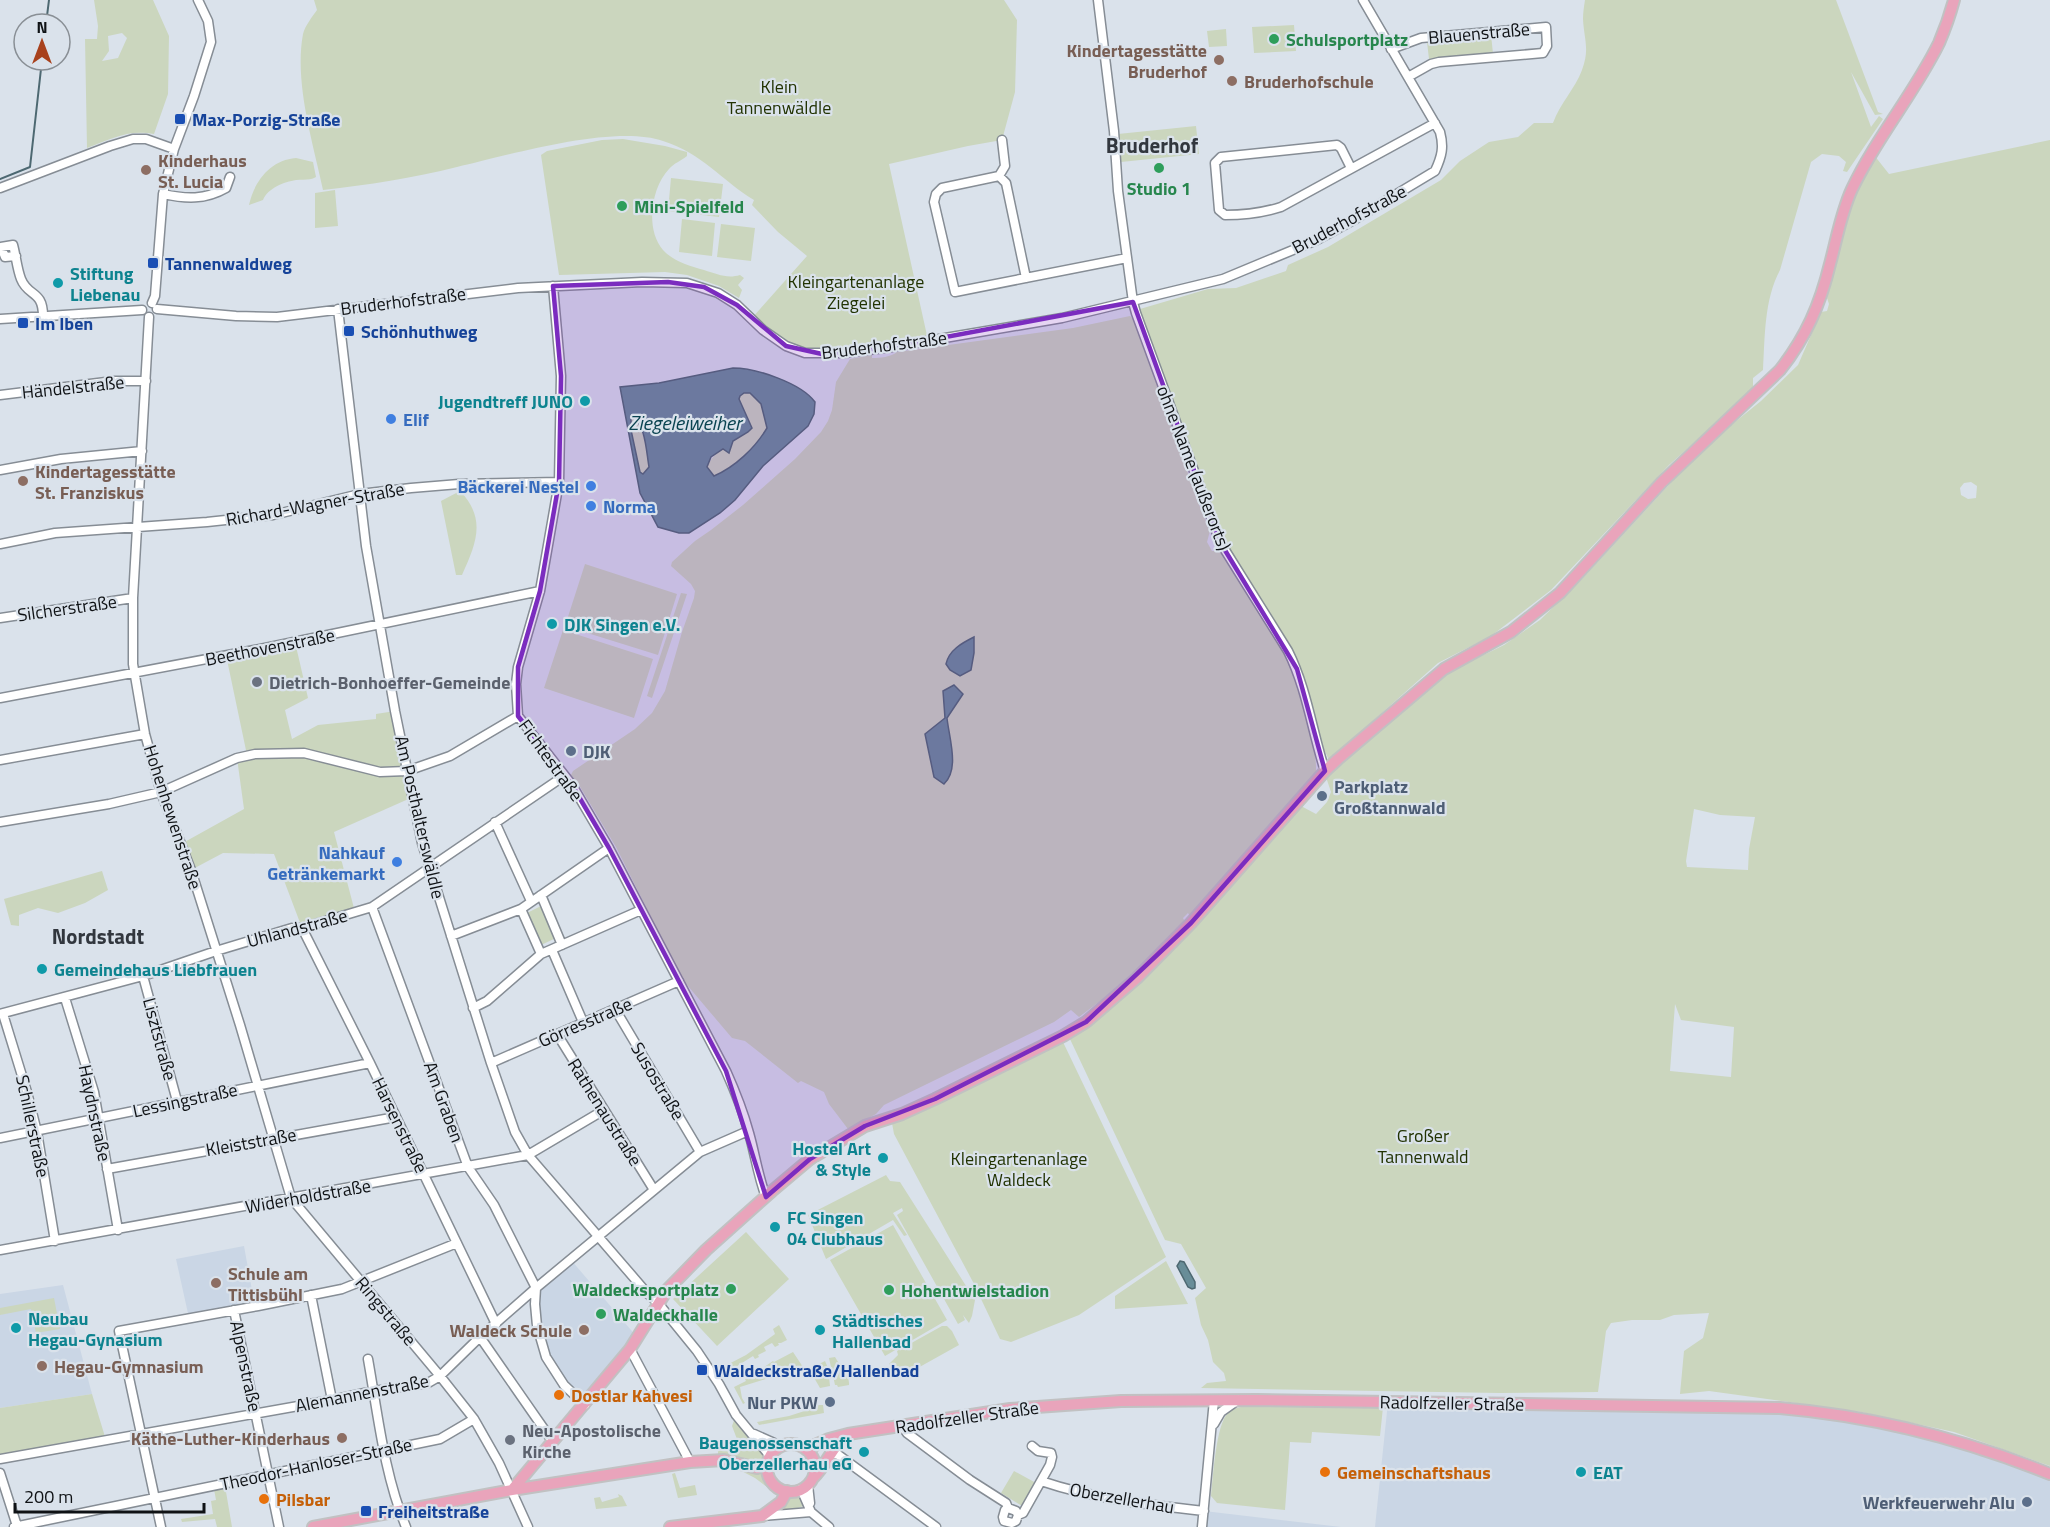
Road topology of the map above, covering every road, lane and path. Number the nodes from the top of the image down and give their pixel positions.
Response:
1 (198, 0) edge
2 (1098, 0) edge
3 (1363, 0) edge
4 (1954, 0) edge
5 (1391, 49) junction
6 (1408, 77) junction
7 (1435, 123) junction
8 (1002, 140) dead end
9 (174, 148) junction
10 (1351, 168) junction
11 (999, 176) junction
12 (230, 177) dead end
13 (0, 188) edge
14 (163, 194) junction
15 (16, 256) dead end
16 (1127, 258) junction
17 (1026, 278) junction
18 (553, 286) junction
19 (1133, 302) junction
20 (154, 306) junction
21 (338, 309) junction
22 (146, 313) junction
23 (43, 316) junction
24 (0, 319) edge
25 (146, 381) junction
26 (0, 395) edge
27 (142, 451) junction
28 (0, 470) edge
29 (559, 482) junction
30 (360, 494) junction
31 (137, 526) junction
32 (0, 544) edge
33 (540, 591) junction
34 (133, 598) junction
35 (0, 618) edge
36 (380, 625) junction
37 (134, 674) junction
38 (0, 698) edge
39 (518, 716) junction
40 (145, 734) junction
41 (0, 760) edge
42 (407, 771) junction
43 (1325, 771) junction
44 (564, 776) junction
45 (160, 792) junction
46 (0, 822) edge
47 (495, 822) junction
48 (609, 848) junction
49 (429, 867) junction
50 (541, 895) junction
51 (531, 901) junction
52 (372, 907) junction
53 (521, 909) junction
54 (641, 910) junction
55 (302, 928) junction
56 (451, 936) junction
57 (562, 945) junction
58 (552, 950) junction
59 (216, 951) junction
60 (541, 954) junction
61 (143, 976) junction
62 (679, 981) junction
63 (65, 998) junction
64 (473, 1008) junction
65 (615, 1009) junction
66 (1, 1014) edge
67 (584, 1022) junction
68 (556, 1034) junction
69 (370, 1063) junction
70 (491, 1063) junction
71 (257, 1085) junction
72 (177, 1101) junction
73 (604, 1110) junction
74 (99, 1117) junction
75 (396, 1117) junction
76 (748, 1131) junction
77 (37, 1132) junction
78 (0, 1138) edge
79 (272, 1138) junction
80 (700, 1152) junction
81 (528, 1155) junction
82 (468, 1167) junction
83 (107, 1169) junction
84 (424, 1175) junction
85 (654, 1190) junction
86 (766, 1197) junction
87 (291, 1198) junction
88 (118, 1230) junction
89 (598, 1237) junction
90 (55, 1241) junction
91 (457, 1244) junction
92 (0, 1250) edge
93 (362, 1281) junction
94 (536, 1288) junction
95 (311, 1295) junction
96 (658, 1303) junction
97 (234, 1310) junction
98 (496, 1324) junction
99 (480, 1337) junction
100 (630, 1349) junction
101 (368, 1359) dead end
102 (440, 1376) junction
103 (374, 1391) junction
104 (332, 1400) junction
105 (1214, 1400) junction
106 (1238, 1400) junction
107 (585, 1404) junction
108 (255, 1413) junction
109 (474, 1419) junction
110 (919, 1423) junction
111 (902, 1426) junction
112 (1212, 1427) junction
113 (745, 1428) junction
114 (141, 1434) junction
115 (848, 1434) junction
116 (920, 1441) junction
117 (553, 1442) junction
118 (781, 1446) junction
119 (1032, 1446) dead end
120 (806, 1449) junction
121 (384, 1450) junction
122 (830, 1454) junction
123 (0, 1459) edge
124 (769, 1460) junction
125 (690, 1462) junction
126 (526, 1472) junction
127 (0, 1473) edge
128 (268, 1474) junction
129 (2050, 1474) edge
130 (1041, 1481) junction
131 (807, 1484) junction
132 (535, 1487) junction
133 (512, 1490) junction
134 (787, 1491) junction
135 (154, 1497) junction
136 (1008, 1508) junction
137 (399, 1510) junction
138 (1204, 1511) junction
139 (811, 1512) junction
140 (762, 1516) junction
141 (1003, 1517) junction
142 (1019, 1521) edge
143 (716, 1525) edge
144 (15, 1526) edge
145 (693, 1526) edge
146 (161, 1527) edge
147 (279, 1527) edge
148 (313, 1527) edge
149 (406, 1527) edge
150 (526, 1527) edge
151 (670, 1527) edge
152 (829, 1527) edge
153 (936, 1527) edge
154 (996, 1527) edge
155 (1202, 1527) edge

1 - 9 street
2 - 16 street, ohne Name (außerorts)
3 - 5 street
4 - 43 main road
5 - 6 street
5 - 6 street, Blauenstraße
6 - 7 street
7 - 10 street
7 - 19 street, Bruderhofstraße
8 - 11 street
9 - 13 street
9 - 14 street
10 - 10 street
11 - 17 street
11 - 17 street
12 - 14 street
14 - 20 street
15 - 23 street
16 - 17 street
16 - 19 street, ohne Name (außerorts)
18 - 19 street, Bruderhofstraße
18 - 21 street, Bruderhofstraße
18 - 29 street, Fichtestraße
19 - 43 street, ohne Name (außerorts)
20 - 21 street, Bruderhofstraße
20 - 22 street
21 - 30 street, Am Posthalterswäldle
22 - 23 street
22 - 25 street, Hohenhewenstraße
23 - 24 street
25 - 26 street, Händelstraße
25 - 27 street, Hohenhewenstraße
27 - 28 street
27 - 31 street, Hohenhewenstraße
29 - 30 street, Richard-Wagner-Straße
29 - 33 street, Fichtestraße
30 - 31 street, Richard-Wagner-Straße
30 - 36 street, Am Posthalterswäldle
31 - 32 street, Richard-Wagner-Straße
31 - 34 street, Hohenhewenstraße
33 - 36 street, Beethovenstraße
33 - 39 street, Fichtestraße
34 - 35 street, Silcherstraße
34 - 37 street, Hohenhewenstraße
36 - 37 street, Beethovenstraße
36 - 42 street, Am Posthalterswäldle
37 - 38 street, Beethovenstraße
37 - 40 street, Hohenhewenstraße
39 - 42 street
39 - 44 street, Fichtestraße
40 - 41 street
40 - 45 street, Hohenhewenstraße
42 - 45 street
42 - 49 street, Am Posthalterswäldle
43 - 86 main road
44 - 47 street, Uhlandstraße
44 - 48 street, Fichtestraße
45 - 46 street
45 - 59 street, Hohenhewenstraße
47 - 49 street, Uhlandstraße
47 - 51 street
48 - 50 street
48 - 54 street, Fichtestraße
49 - 52 street, Uhlandstraße
49 - 56 street, Am Posthalterswäldle
50 - 51 street
50 - 57 street
51 - 53 street
52 - 55 street, Uhlandstraße
52 - 82 street, Am Graben
53 - 56 street
53 - 60 street
54 - 57 street
54 - 62 street, Fichtestraße
55 - 59 street, Uhlandstraße
55 - 69 street, Harsenstraße
56 - 64 street, Am Posthalterswäldle
57 - 58 street
58 - 60 street
58 - 67 street
59 - 61 street, Uhlandstraße
59 - 71 street, Hohenhewenstraße
60 - 64 street
61 - 63 street, Uhlandstraße
61 - 72 street, Lisztstraße
62 - 65 street, Görresstraße
62 - 76 street, Fichtestraße
63 - 66 street, Uhlandstraße
63 - 74 street, Haydnstraße
64 - 70 street, Am Posthalterswäldle
65 - 67 street, Görresstraße
65 - 80 street, Susostraße
66 - 77 street, Schillerstraße
67 - 68 street, Görresstraße
68 - 70 street, Görresstraße
68 - 73 street, Rathenaustraße
69 - 71 street, Lessingstraße
69 - 75 street, Harsenstraße
70 - 81 street, Am Posthalterswäldle
71 - 72 street, Lessingstraße
71 - 79 street, Hohenhewenstraße
72 - 74 street, Lessingstraße
73 - 81 street, Widerholdstraße
73 - 85 street, Rathenaustraße
74 - 77 street, Lessingstraße
74 - 83 street, Haydnstraße
75 - 79 street, Kleiststraße
75 - 84 street, Harsenstraße
76 - 80 street, Alemannenstraße
76 - 86 street, Fichtestraße
77 - 78 street, Lessingstraße
77 - 90 street, Schillerstraße
79 - 83 street, Kleiststraße
79 - 87 street, Hohenhewenstraße
80 - 85 street, Alemannenstraße
81 - 82 street, Widerholdstraße
81 - 89 street, Am Posthalterswäldle
82 - 84 street, Widerholdstraße
82 - 94 street, Am Graben
83 - 88 street, Haydnstraße
84 - 87 street, Widerholdstraße
84 - 91 street, Harsenstraße
85 - 89 street, Alemannenstraße
86 - 96 main road
87 - 88 street, Widerholdstraße
87 - 93 street, Ringstraße
88 - 90 street, Widerholdstraße
89 - 94 street, Alemannenstraße
89 - 96 street, Am Posthalterswäldle
90 - 92 street, Widerholdstraße
91 - 93 street
91 - 98 street, Harsenstraße
93 - 95 street
93 - 102 street, Ringstraße
94 - 98 street, Alemannenstraße
94 - 107 street
95 - 97 street
95 - 104 street
96 - 100 main road
96 - 113 street, Am Posthalterswäldle
97 - 108 street, Alpenstraße
97 - 114 street
98 - 99 street, Alemannenstraße
99 - 102 street, Alemannenstraße
99 - 117 street
100 - 107 main road
100 - 125 street
101 - 103 street
102 - 103 street, Alemannenstraße
102 - 109 street, Ringstraße
103 - 104 street, Alemannenstraße
103 - 121 street
104 - 108 street, Alemannenstraße
105 - 106 main road, Radolfzeller Straße
105 - 110 main road, Radolfzeller Straße
105 - 112 street
106 - 112 street
106 - 129 main road, Radolfzeller Straße
107 - 117 main road
108 - 114 street, Alemannenstraße
108 - 128 street, Alpenstraße
109 - 121 street, Theodor-Hanloser-Straße
109 - 133 street, Ringstraße
110 - 111 main road, Radolfzeller Straße
110 - 116 street
111 - 115 main road, Radolfzeller Straße
111 - 116 street
112 - 138 street
113 - 118 street
113 - 124 street, Am Posthalterswäldle
114 - 123 street, Alemannenstraße
114 - 135 street
115 - 120 main road, Radolfzeller Straße
115 - 122 main road
116 - 136 street
117 - 126 main road
118 - 120 main road
118 - 124 main road
119 - 130 street, Oberzellerhau
120 - 131 main road
121 - 128 street, Theodor-Hanloser-Straße
121 - 137 street
122 - 131 main road
122 - 153 street
124 - 125 main road
124 - 134 main road
125 - 132 main road
126 - 132 main road
126 - 133 main road
127 - 144 street
128 - 135 street, Theodor-Hanloser-Straße
128 - 147 street, Alpenstraße
130 - 138 street, Oberzellerhau
130 - 142 street, Oberzellerhau
131 - 134 main road
131 - 139 street
132 - 133 main road
133 - 137 main road
133 - 150 street, Ringstraße
134 - 140 main road
135 - 144 street, Theodor-Hanloser-Straße
135 - 146 street
136 - 141 street
136 - 142 street
137 - 148 main road
137 - 149 street
138 - 155 street
139 - 140 street
139 - 152 street
140 - 143 main road
141 - 142 street
141 - 154 street
143 - 145 main road
145 - 151 main road

